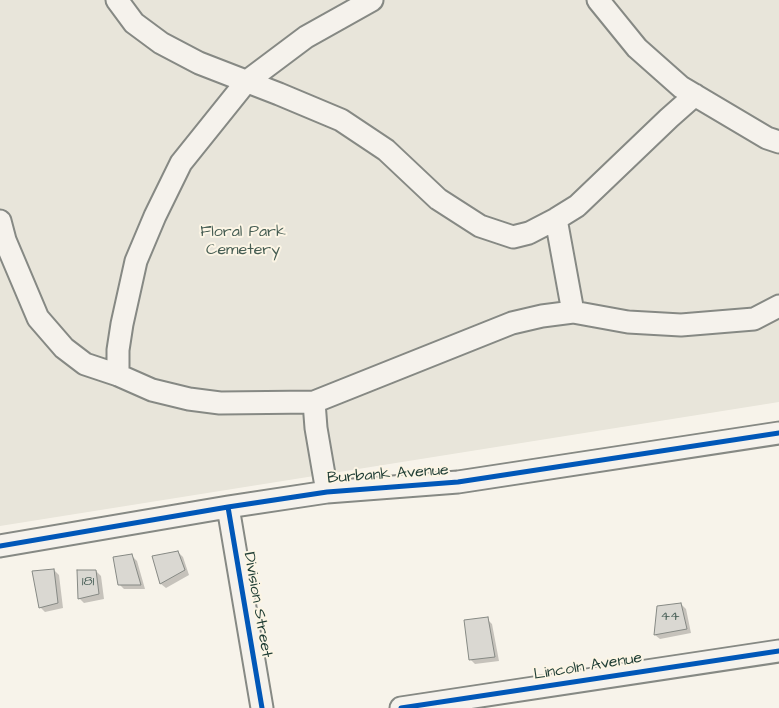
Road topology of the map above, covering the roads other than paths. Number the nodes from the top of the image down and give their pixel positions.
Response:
1 (117, 0) edge
2 (369, 0) edge
3 (598, 0) edge
4 (246, 82) junction
5 (695, 95) junction
6 (779, 142) edge
7 (556, 219) junction
8 (0, 221) edge
9 (779, 306) edge
10 (573, 312) junction
11 (118, 375) junction
12 (314, 402) junction
13 (779, 433) edge
14 (327, 492) junction
15 (228, 507) junction
16 (0, 546) edge
17 (779, 651) edge
18 (262, 708) edge
19 (401, 708) edge

1 - 4 street
2 - 4 street
3 - 5 street
4 - 7 street
4 - 11 street
5 - 6 street
5 - 7 street
7 - 10 street
8 - 11 street
9 - 10 street
10 - 12 street
11 - 12 street
12 - 14 street
13 - 14 street, Burbank Avenue
14 - 15 street, Burbank Avenue
15 - 16 street, Burbank Avenue
15 - 18 street, Division Street
17 - 19 street, Lincoln Avenue

